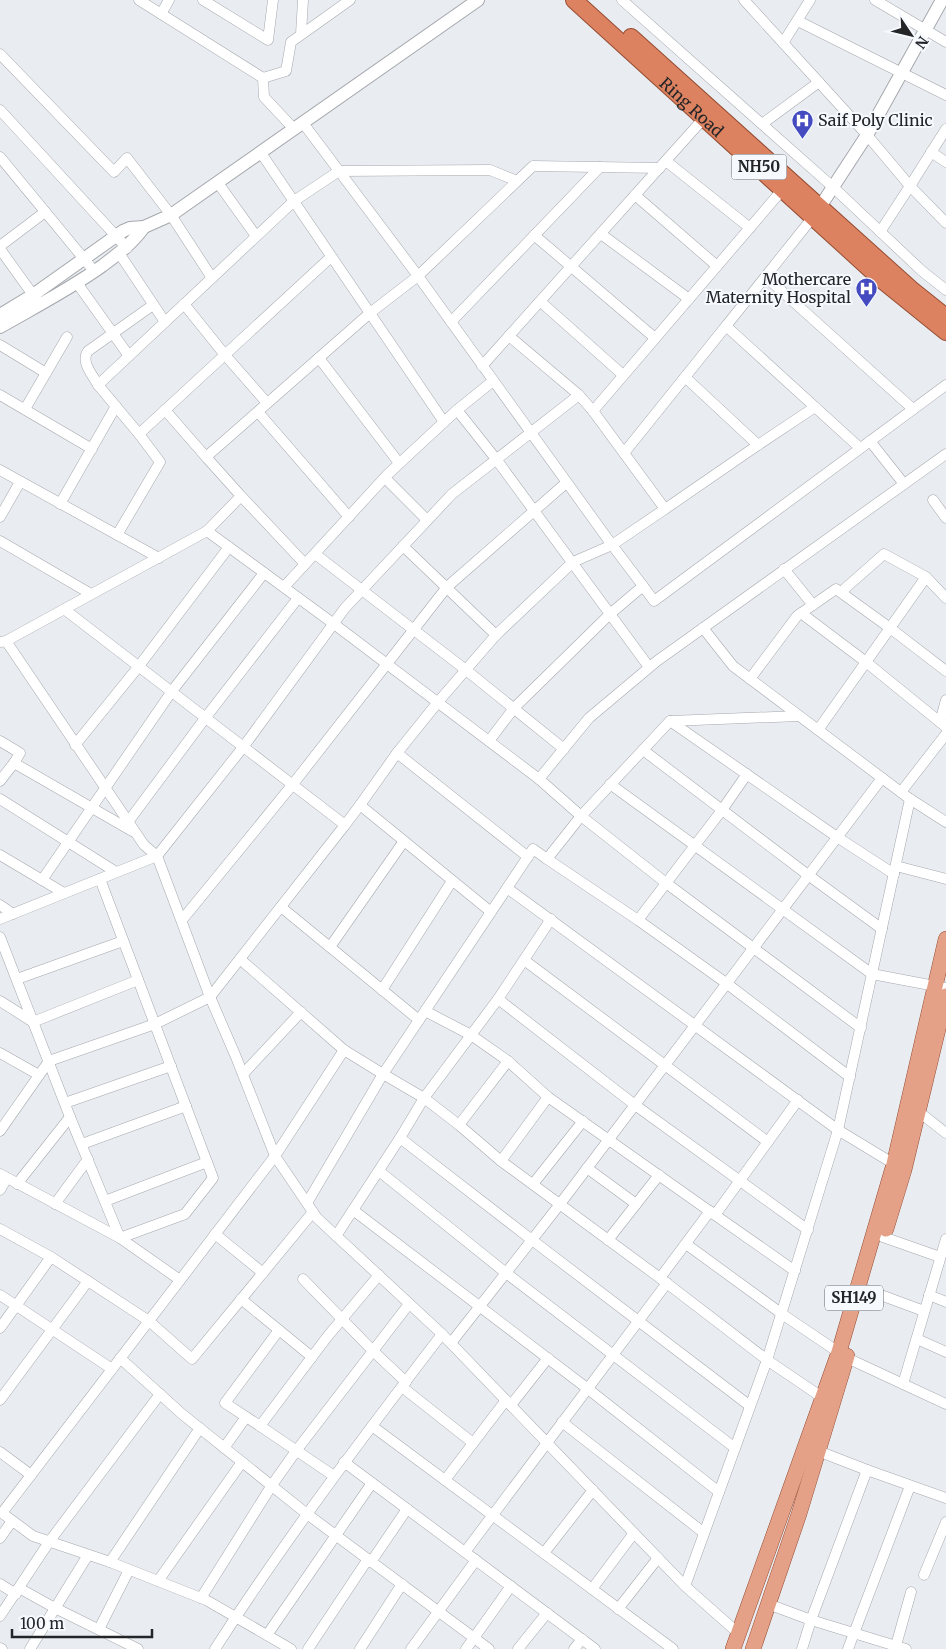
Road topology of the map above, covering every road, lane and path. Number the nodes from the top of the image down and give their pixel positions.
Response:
1 (139, 0) edge
2 (169, 0) edge
3 (202, 0) edge
4 (273, 0) edge
5 (303, 0) edge
6 (350, 0) edge
7 (574, 0) edge
8 (590, 0) edge
9 (622, 0) edge
10 (744, 0) edge
11 (810, 0) edge
12 (875, 0) edge
13 (942, 0) edge
14 (470, 2) edge
15 (161, 14) junction
16 (798, 21) junction
17 (925, 31) junction
18 (301, 34) junction
19 (946, 42) edge
20 (783, 43) junction
21 (0, 54) edge
22 (902, 73) junction
23 (263, 78) junction
24 (819, 82) junction
25 (946, 95) edge
26 (0, 110) edge
27 (704, 118) junction
28 (762, 124) junction
29 (299, 126) junction
30 (946, 129) edge
31 (867, 135) junction
32 (931, 152) junction
33 (261, 153) junction
34 (0, 157) edge
35 (946, 162) edge
36 (663, 164) junction
37 (600, 167) junction
38 (339, 171) junction
39 (517, 181) junction
40 (218, 183) junction
41 (910, 186) junction
42 (834, 188) junction
43 (783, 189) junction
44 (636, 195) junction
45 (294, 201) junction
46 (45, 212) junction
47 (817, 212) junction
48 (172, 215) junction
49 (946, 223) edge
50 (144, 227) junction
51 (750, 228) junction
52 (880, 232) junction
53 (601, 234) junction
54 (534, 235) junction
55 (116, 236) junction
56 (256, 236) junction
57 (0, 248) edge
58 (123, 250) junction
59 (331, 257) junction
60 (84, 259) junction
61 (717, 266) junction
62 (572, 268) junction
63 (94, 271) junction
64 (418, 276) junction
65 (766, 277) junction
66 (212, 278) junction
67 (77, 284) junction
68 (946, 290) edge
69 (689, 299) junction
70 (37, 300) junction
71 (541, 302) junction
72 (184, 304) junction
73 (153, 305) junction
74 (370, 313) junction
75 (0, 314) edge
76 (946, 317) edge
77 (165, 322) junction
78 (450, 322) junction
79 (0, 326) edge
80 (726, 326) junction
81 (946, 332) edge
82 (113, 334) junction
83 (509, 336) junction
84 (67, 337) dead end
85 (655, 338) junction
86 (0, 345) edge
87 (224, 355) junction
88 (129, 356) junction
89 (319, 358) junction
90 (482, 366) junction
91 (46, 373) junction
92 (623, 375) junction
93 (685, 377) junction
94 (493, 381) junction
95 (98, 385) junction
96 (946, 385) edge
97 (0, 395) edge
98 (579, 395) junction
99 (268, 403) junction
100 (116, 406) junction
101 (815, 407) junction
102 (25, 409) junction
103 (913, 409) junction
104 (165, 410) junction
105 (457, 410) junction
106 (592, 411) junction
107 (258, 412) junction
108 (444, 422) junction
109 (530, 433) junction
110 (139, 434) junction
111 (870, 441) junction
112 (758, 445) junction
113 (860, 448) junction
114 (92, 449) junction
115 (624, 453) junction
116 (946, 454) edge
117 (206, 457) junction
118 (496, 460) junction
119 (399, 464) junction
120 (0, 470) edge
121 (385, 478) junction
122 (20, 482) junction
123 (566, 483) junction
124 (904, 484) junction
125 (241, 496) junction
126 (933, 500) dead end
127 (60, 504) junction
128 (665, 509) junction
129 (534, 511) junction
130 (0, 517) edge
131 (349, 517) junction
132 (946, 518) edge
133 (427, 520) junction
134 (207, 531) junction
135 (117, 534) junction
136 (0, 541) edge
137 (612, 545) junction
138 (403, 546) junction
139 (229, 547) junction
140 (315, 554) junction
141 (159, 558) junction
142 (573, 562) junction
143 (305, 564) junction
144 (784, 569) junction
145 (264, 573) junction
146 (926, 577) junction
147 (643, 586) junction
148 (284, 587) junction
149 (447, 587) junction
150 (362, 590) junction
151 (841, 592) junction
152 (91, 594) junction
153 (298, 598) junction
154 (946, 598) edge
155 (813, 605) junction
156 (64, 609) junction
157 (801, 613) junction
158 (610, 614) junction
159 (334, 624) junction
160 (703, 628) junction
161 (890, 628) junction
162 (413, 629) junction
163 (496, 635) junction
164 (3, 641) edge
165 (866, 662) junction
166 (386, 663) junction
167 (139, 666) junction
168 (649, 667) junction
169 (466, 670) junction
170 (946, 671) edge
171 (750, 679) junction
172 (172, 691) junction
173 (946, 700) edge
174 (438, 702) junction
175 (514, 708) junction
176 (799, 716) junction
177 (206, 717) junction
178 (670, 721) junction
179 (943, 725) edge
180 (818, 730) junction
181 (946, 734) edge
182 (0, 741) edge
183 (489, 741) junction
184 (75, 745) junction
185 (244, 746) junction
186 (564, 748) junction
187 (642, 750) junction
188 (397, 753) junction
189 (14, 763) junction
190 (747, 774) junction
191 (882, 778) junction
192 (539, 779) junction
193 (0, 781) edge
194 (293, 784) junction
195 (610, 784) junction
196 (104, 787) junction
197 (901, 792) junction
198 (0, 799) edge
199 (910, 799) junction
200 (360, 805) junction
201 (91, 807) junction
202 (722, 810) junction
203 (581, 816) junction
204 (128, 822) junction
205 (946, 822) edge
206 (345, 824) junction
207 (135, 833) junction
208 (837, 837) junction
209 (67, 842) junction
210 (404, 842) junction
211 (694, 846) junction
212 (0, 855) edge
213 (157, 856) junction
214 (528, 857) junction
215 (547, 859) junction
216 (895, 870) junction
217 (116, 872) junction
218 (808, 875) junction
219 (946, 878) edge
220 (100, 879) junction
221 (42, 880) junction
222 (452, 881) junction
223 (666, 883) junction
224 (507, 888) junction
225 (64, 893) junction
226 (0, 905) edge
227 (281, 906) junction
228 (782, 910) junction
229 (491, 912) junction
230 (13, 914) junction
231 (0, 919) edge
232 (182, 920) junction
233 (551, 920) junction
234 (638, 920) junction
235 (882, 929) junction
236 (0, 937) edge
237 (946, 939) edge
238 (123, 941) junction
239 (330, 947) junction
240 (753, 948) junction
241 (4, 954) edge
242 (240, 959) junction
243 (524, 960) junction
244 (872, 974) junction
245 (17, 980) junction
246 (138, 980) junction
247 (726, 983) junction
248 (382, 990) junction
249 (943, 990) edge
250 (210, 997) junction
251 (498, 999) junction
252 (0, 1001) edge
253 (426, 1011) junction
254 (301, 1012) junction
255 (944, 1017) edge
256 (419, 1020) junction
257 (33, 1022) junction
258 (155, 1024) junction
259 (695, 1025) junction
260 (860, 1028) junction
261 (471, 1035) junction
262 (344, 1050) junction
263 (2, 1057) edge
264 (49, 1061) junction
265 (508, 1061) junction
266 (664, 1065) junction
267 (171, 1066) junction
268 (243, 1074) junction
269 (383, 1074) junction
270 (39, 1076) junction
271 (850, 1077) junction
272 (548, 1097) junction
273 (424, 1098) junction
274 (798, 1100) junction
275 (65, 1104) junction
276 (635, 1105) junction
277 (186, 1106) junction
278 (918, 1112) junction
279 (70, 1117) junction
280 (583, 1122) junction
281 (459, 1125) junction
282 (838, 1130) junction
283 (0, 1131) edge
284 (946, 1133) edge
285 (400, 1138) junction
286 (608, 1140) junction
287 (768, 1142) junction
288 (82, 1144) junction
289 (275, 1156) junction
290 (88, 1159) junction
291 (501, 1161) junction
292 (207, 1162) junction
293 (899, 1167) junction
294 (587, 1168) junction
295 (379, 1171) junction
296 (659, 1175) junction
297 (8, 1179) edge
298 (740, 1180) junction
299 (533, 1184) junction
300 (0, 1190) edge
301 (105, 1201) junction
302 (307, 1203) junction
303 (55, 1204) junction
304 (560, 1204) junction
305 (636, 1204) junction
306 (353, 1210) junction
307 (313, 1212) junction
308 (713, 1213) junction
309 (0, 1230) edge
310 (808, 1230) junction
311 (216, 1234) junction
312 (336, 1236) junction
313 (884, 1237) junction
314 (120, 1238) junction
315 (946, 1239) edge
316 (532, 1240) junction
317 (608, 1240) junction
318 (686, 1244) junction
319 (943, 1255) edge
320 (51, 1258) junction
321 (795, 1272) junction
322 (263, 1273) junction
323 (506, 1273) junction
324 (379, 1276) junction
325 (303, 1279) dead end
326 (180, 1280) junction
327 (664, 1280) junction
328 (88, 1281) junction
329 (867, 1290) junction
330 (0, 1295) edge
331 (929, 1295) junction
332 (241, 1299) junction
333 (946, 1302) edge
334 (410, 1304) junction
335 (16, 1306) junction
336 (480, 1306) junction
337 (924, 1311) junction
338 (782, 1314) junction
339 (342, 1320) junction
340 (149, 1321) junction
341 (639, 1322) junction
342 (0, 1328) edge
343 (52, 1329) junction
344 (279, 1330) junction
345 (442, 1334) junction
346 (917, 1339) junction
347 (451, 1343) junction
348 (373, 1351) junction
349 (946, 1352) edge
350 (614, 1355) junction
351 (842, 1355) junction
352 (312, 1357) junction
353 (120, 1358) junction
354 (548, 1358) junction
355 (767, 1360) junction
356 (112, 1369) junction
357 (404, 1384) junction
358 (902, 1384) junction
359 (588, 1389) junction
360 (160, 1394) junction
361 (0, 1400) edge
362 (827, 1401) junction
363 (509, 1403) junction
364 (946, 1404) edge
365 (750, 1406) junction
366 (246, 1417) junction
367 (562, 1422) junction
368 (260, 1426) junction
369 (372, 1426) junction
370 (200, 1428) junction
371 (547, 1442) junction
372 (473, 1443) junction
373 (224, 1448) junction
374 (735, 1448) junction
375 (296, 1451) junction
376 (818, 1451) junction
377 (0, 1452) edge
378 (242, 1462) junction
379 (344, 1462) junction
380 (867, 1470) junction
381 (31, 1475) junction
382 (334, 1476) junction
383 (445, 1480) junction
384 (372, 1483) junction
385 (272, 1485) junction
386 (910, 1486) junction
387 (593, 1490) junction
388 (719, 1492) junction
389 (946, 1498) edge
390 (407, 1509) junction
391 (1, 1513) edge
392 (307, 1514) junction
393 (493, 1515) junction
394 (12, 1521) junction
395 (946, 1522) edge
396 (634, 1533) junction
397 (704, 1533) junction
398 (335, 1535) junction
399 (0, 1538) edge
400 (49, 1542) junction
401 (465, 1552) junction
402 (544, 1554) junction
403 (88, 1555) junction
404 (658, 1558) junction
405 (476, 1560) junction
406 (370, 1561) junction
407 (110, 1562) junction
408 (130, 1570) junction
409 (924, 1575) dead end
410 (158, 1581) junction
411 (0, 1584) edge
412 (402, 1584) junction
413 (511, 1586) junction
414 (685, 1586) junction
415 (592, 1589) junction
416 (17, 1591) junction
417 (911, 1592) dead end
418 (201, 1598) junction
419 (768, 1604) junction
420 (55, 1608) junction
421 (618, 1609) junction
422 (438, 1611) junction
423 (547, 1613) junction
424 (0, 1616) edge
425 (236, 1617) junction
426 (811, 1620) junction
427 (98, 1629) junction
428 (738, 1633) junction
429 (853, 1633) junction
430 (267, 1635) junction
431 (474, 1638) junction
432 (582, 1639) junction
433 (899, 1648) edge
434 (30, 1649) edge
435 (138, 1649) edge
436 (215, 1649) edge
437 (289, 1649) edge
438 (308, 1649) edge
439 (360, 1649) edge
440 (411, 1649) edge
441 (466, 1649) edge
442 (489, 1649) edge
443 (518, 1649) edge
444 (574, 1649) edge
445 (595, 1649) edge
446 (673, 1649) edge
447 (733, 1649) edge
448 (753, 1649) edge
449 (802, 1649) edge
450 (848, 1649) edge

1 - 15 street
2 - 15 street
3 - 4 street
5 - 18 street
6 - 18 street
7 - 27 highway, Ring Road / NH50
8 - 47 highway, Ring Road / NH50
9 - 28 street
10 - 20 street
11 - 16 street
12 - 17 street
13 - 17 street
14 - 29 street
15 - 23 street
16 - 20 street
16 - 22 street
17 - 19 street
17 - 22 street
18 - 23 street
20 - 24 street
21 - 48 street
22 - 25 street
22 - 31 street
23 - 29 street
24 - 28 street
24 - 31 street
26 - 55 street
27 - 36 street
27 - 43 highway, Ring Road / NH50
28 - 42 street
29 - 33 street
29 - 38 street
30 - 32 street
31 - 41 street
31 - 42 street
32 - 35 street
32 - 41 street
33 - 40 street
33 - 45 street
34 - 46 street
36 - 37 street
36 - 44 street
36 - 51 street
37 - 39 street
37 - 54 street
38 - 39 street
38 - 45 street
38 - 64 street
39 - 64 street
40 - 48 street
40 - 56 street
41 - 49 street
41 - 52 street
42 - 47 street
42 - 52 street
43 - 47 highway, Ring Road / NH50
43 - 51 street
44 - 53 street
44 - 61 street
45 - 56 street
45 - 59 street
46 - 57 street
46 - 60 street
47 - 65 street
47 - 76 highway, Ring Road / NH50
47 - 81 highway, Ring Road / NH50
48 - 50 street
48 - 66 street
50 - 55 street
50 - 58 street
51 - 61 street
52 - 68 street
53 - 62 street
53 - 69 street
54 - 62 street
54 - 78 street
55 - 58 street
55 - 60 street
56 - 66 street
57 - 70 street
58 - 63 street
58 - 73 street
59 - 74 street
59 - 87 street
60 - 63 street
60 - 70 street
61 - 69 street
62 - 71 street
62 - 85 street
63 - 67 street
64 - 74 street
64 - 78 street
65 - 80 street
65 - 103 street
66 - 72 street
67 - 70 street
67 - 82 street
69 - 85 street
70 - 75 street
70 - 79 street
71 - 83 street
71 - 92 street
72 - 77 street
72 - 87 street
73 - 77 street
73 - 82 street
74 - 89 street
74 - 108 street
77 - 88 street
78 - 90 street
80 - 93 street
80 - 101 street
82 - 88 street
82 - 95 street
83 - 90 street
83 - 98 street
84 - 91 street
85 - 92 street
86 - 91 street
87 - 99 street
87 - 104 street
88 - 95 street
89 - 99 street
89 - 119 street
90 - 94 street
91 - 102 street
92 - 106 street
93 - 112 street
93 - 115 street
94 - 105 street
94 - 109 street
95 - 100 street
96 - 103 street
97 - 102 street
98 - 106 street
98 - 109 street
99 - 107 street
100 - 110 street
100 - 114 street
101 - 112 street
101 - 113 street
102 - 114 street
103 - 111 street
104 - 110 street
104 - 117 street
105 - 108 street
105 - 118 street
106 - 115 street
107 - 117 street
107 - 131 street
108 - 119 street
109 - 118 street
109 - 123 street
110 - 135 street
111 - 113 street
111 - 124 street
112 - 128 street
113 - 147 street
114 - 127 street
115 - 128 street
116 - 124 street
117 - 125 street
118 - 129 street
118 - 133 street
119 - 121 street
120 - 122 street
121 - 131 street
121 - 133 street
122 - 127 street
122 - 130 street
123 - 129 street
123 - 137 street
124 - 144 street
125 - 134 street
125 - 143 street
126 - 132 street
127 - 135 street
128 - 137 street
129 - 142 street
129 - 149 street
131 - 140 street
133 - 138 street
134 - 139 street
134 - 141 street
135 - 141 street
136 - 152 street
137 - 142 street
137 - 147 street
138 - 149 street
138 - 150 street
139 - 145 street
139 - 167 street
140 - 143 street
140 - 150 street
141 - 152 street
142 - 158 street
142 - 163 street
143 - 148 street
144 - 155 street
144 - 160 street
145 - 148 street
145 - 172 street
146 - 151 street
146 - 154 street
146 - 161 street
147 - 158 street
148 - 153 street
149 - 162 street
149 - 163 street
150 - 159 street
150 - 162 street
151 - 155 street
151 - 161 street
152 - 156 street
153 - 159 street
153 - 177 street
155 - 157 street
156 - 164 street
156 - 167 street
157 - 165 street
157 - 171 street
158 - 168 street
158 - 175 street
159 - 166 street
159 - 185 street
160 - 168 street
160 - 171 street
161 - 165 street
161 - 170 street
162 - 166 street
162 - 169 street
163 - 169 street
164 - 184 street
165 - 179 street
165 - 180 street
166 - 174 street
166 - 194 street
167 - 172 street
167 - 184 street
168 - 186 street
169 - 174 street
169 - 175 street
171 - 176 street
172 - 177 street
172 - 196 street
173 - 179 street
174 - 183 street
174 - 188 street
175 - 183 street
175 - 186 street
176 - 178 street
176 - 180 street
177 - 185 street
177 - 204 street
178 - 187 street
178 - 190 street
180 - 191 street
181 - 197 street
182 - 189 street
183 - 192 street
184 - 196 street
185 - 194 street
185 - 213 street
186 - 192 street
187 - 195 street
187 - 202 street
188 - 200 street
188 - 214 street
189 - 193 street
189 - 201 street
190 - 202 street
190 - 208 street
191 - 197 street
191 - 208 street
192 - 203 street
194 - 206 street
194 - 232 street
195 - 203 street
195 - 211 street
196 - 201 street
196 - 204 street
197 - 199 street
198 - 209 street
199 - 205 street
199 - 216 street
200 - 206 street
200 - 210 street
201 - 207 street
201 - 209 street
202 - 211 street
202 - 218 street
203 - 215 street
203 - 223 street
204 - 207 street
206 - 227 street
207 - 213 street
208 - 216 street
208 - 218 street
209 - 217 street
209 - 221 street
210 - 222 street
210 - 239 street
211 - 223 street
211 - 228 street
212 - 221 street
213 - 217 street
213 - 232 street
214 - 215 street
214 - 224 street
215 - 234 street
216 - 219 street
216 - 235 street
217 - 220 street
218 - 228 street
218 - 235 street
220 - 225 street
220 - 238 street
221 - 225 street
222 - 229 street
222 - 248 street
223 - 234 street
223 - 240 street
224 - 229 street
224 - 233 street
225 - 230 street
226 - 230 street
227 - 239 street
227 - 242 street
228 - 240 street
228 - 244 street
229 - 253 street
230 - 231 street
232 - 250 street
233 - 243 street
233 - 259 street
234 - 247 street
235 - 244 street
236 - 241 street
237 - 249 main road, SH149
238 - 245 street
238 - 246 street
239 - 248 street
240 - 247 street
240 - 260 street
241 - 245 street
242 - 250 street
242 - 254 street
243 - 251 street
243 - 266 street
244 - 249 street
244 - 260 street
245 - 257 street
246 - 257 street
246 - 258 street
247 - 259 street
247 - 271 street
248 - 256 street
249 - 255 main road, SH149
249 - 293 main road, SH149
250 - 258 street
250 - 268 street
251 - 261 street
251 - 276 street
252 - 257 street
253 - 256 street
253 - 261 street
254 - 262 street
254 - 268 street
255 - 278 main road, SH149
256 - 269 street
257 - 264 street
258 - 264 street
258 - 267 street
259 - 266 street
259 - 274 street
260 - 271 street
261 - 265 street
261 - 273 street
262 - 269 street
262 - 289 street
263 - 270 street
264 - 270 street
264 - 275 street
265 - 272 street
265 - 281 street
266 - 276 street
266 - 287 street
267 - 275 street
267 - 277 street
268 - 289 street
269 - 273 street
269 - 302 street
270 - 283 street
271 - 282 street
272 - 280 street
272 - 291 street
273 - 281 street
273 - 285 street
274 - 282 street
274 - 287 street
275 - 279 street
276 - 286 street
276 - 298 street
277 - 288 street
277 - 292 street
278 - 284 street
278 - 293 main road, SH149
279 - 288 street
279 - 297 street
280 - 286 street
280 - 299 street
281 - 291 street
282 - 293 street
282 - 310 street
285 - 295 street
285 - 316 street
286 - 294 street
286 - 296 street
287 - 298 street
288 - 290 street
289 - 302 street
289 - 311 street
290 - 301 street
290 - 303 street
291 - 299 street
292 - 301 street
292 - 314 street
293 - 313 main road, SH149
293 - 351 main road, SH149
294 - 304 street
294 - 305 street
295 - 306 street
295 - 323 street
296 - 305 street
296 - 308 street
297 - 300 street
297 - 303 street
298 - 308 street
298 - 310 street
299 - 304 street
301 - 314 street
302 - 307 street
303 - 314 street
304 - 316 street
304 - 317 street
305 - 317 street
306 - 312 street
306 - 336 street
307 - 312 street
307 - 322 street
308 - 318 street
308 - 321 street
309 - 320 street
310 - 321 street
311 - 322 street
311 - 326 street
312 - 324 street
313 - 319 street
313 - 329 main road, SH149
314 - 326 street
315 - 319 street
316 - 323 street
316 - 341 street
317 - 327 street
318 - 327 street
318 - 338 street
319 - 331 street
320 - 328 street
320 - 335 street
321 - 338 street
322 - 332 street
323 - 336 street
323 - 350 street
324 - 334 street
324 - 339 street
325 - 339 street
326 - 340 street
327 - 341 street
327 - 355 street
328 - 340 street
328 - 343 street
329 - 337 street
329 - 351 main road, SH149
330 - 335 street
331 - 333 street
331 - 337 street
332 - 340 street
332 - 344 street
334 - 345 street
334 - 348 street
335 - 342 street
335 - 343 street
336 - 347 street
336 - 354 street
337 - 346 street
338 - 351 street
338 - 355 street
339 - 348 street
339 - 352 street
340 - 353 street
341 - 350 street
341 - 365 street
343 - 356 street
343 - 361 street
344 - 352 street
344 - 366 street
345 - 347 street
345 - 357 street
346 - 349 street
346 - 358 street
347 - 363 street
348 - 357 street
348 - 375 street
350 - 359 street
350 - 374 street
351 - 358 street
351 - 362 main road, SH149
352 - 368 street
353 - 356 street
353 - 360 street
354 - 359 street
354 - 363 street
355 - 362 street
355 - 365 street
356 - 381 street
357 - 369 street
357 - 372 street
358 - 364 street
359 - 367 street
359 - 388 street
360 - 370 street
360 - 400 street
362 - 376 main road, SH149
362 - 428 main road, SH149
363 - 371 street
363 - 372 street
365 - 374 street
366 - 368 street
366 - 373 street
367 - 371 street
367 - 397 street
368 - 375 street
369 - 379 street
369 - 383 street
370 - 373 street
370 - 407 street
371 - 387 street
371 - 393 street
372 - 383 street
373 - 378 street
374 - 388 street
375 - 382 street
375 - 385 street
376 - 380 street
376 - 419 main road, SH149
377 - 381 street
378 - 385 street
378 - 410 street
379 - 382 street
379 - 384 street
380 - 386 street
380 - 426 street
381 - 391 street
382 - 392 street
383 - 393 street
384 - 390 street
384 - 398 street
385 - 392 street
385 - 418 street
386 - 389 street
386 - 429 street
387 - 396 street
387 - 402 street
388 - 397 street
390 - 401 street
390 - 406 street
391 - 394 street
392 - 398 street
392 - 425 street
393 - 401 street
393 - 402 street
394 - 399 street
394 - 400 street
395 - 409 street
396 - 404 street
396 - 415 street
397 - 414 street
398 - 406 street
398 - 430 street
400 - 403 street
400 - 416 street
401 - 405 street
402 - 415 street
403 - 407 street
403 - 420 street
404 - 414 street
404 - 421 street
405 - 413 street
405 - 422 street
406 - 412 street
406 - 438 street
407 - 408 street
408 - 410 street
408 - 427 street
410 - 418 street
411 - 416 street
412 - 422 street
412 - 439 street
413 - 423 street
413 - 431 street
414 - 428 street
415 - 421 street
416 - 420 street
416 - 424 street
417 - 433 street
418 - 425 street
419 - 426 street
419 - 448 main road, SH149
420 - 427 street
420 - 434 street
421 - 446 street
422 - 431 street
422 - 440 street
423 - 432 street
423 - 443 street
425 - 430 street
425 - 436 street
426 - 429 street
426 - 449 street
427 - 435 street
428 - 447 main road, SH149
429 - 433 street
429 - 450 street
430 - 437 street
431 - 441 street
431 - 442 street
432 - 444 street
432 - 445 street

